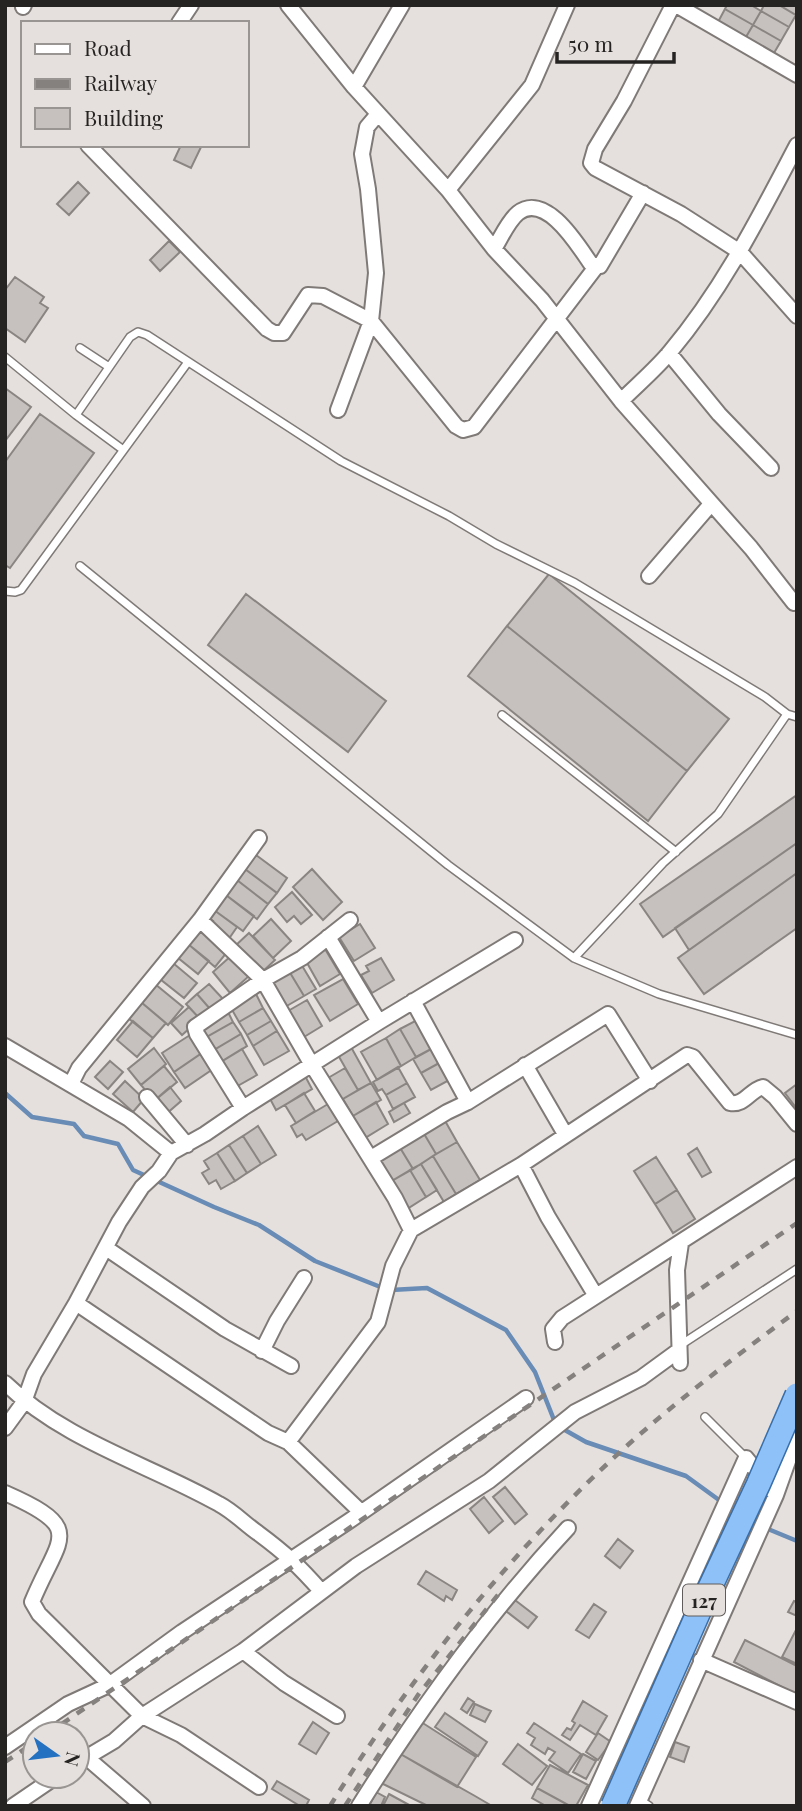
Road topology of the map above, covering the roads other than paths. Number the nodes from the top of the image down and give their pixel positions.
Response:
1 (191, 5) edge
2 (288, 5) edge
3 (402, 5) edge
4 (567, 5) edge
5 (674, 5) edge
6 (180, 21) edge
7 (797, 75) edge
8 (354, 87) junction
9 (378, 114) junction
10 (797, 145) edge
11 (90, 147) edge
12 (448, 190) junction
13 (643, 194) junction
14 (494, 249) junction
15 (740, 252) junction
16 (596, 267) junction
17 (797, 316) edge
18 (557, 319) junction
19 (372, 321) junction
20 (79, 348) dead end
21 (669, 353) junction
22 (5, 357) edge
23 (188, 362) junction
24 (108, 367) junction
25 (621, 401) junction
26 (338, 410) dead end
27 (76, 415) junction
28 (122, 449) junction
29 (771, 468) dead end
30 (711, 504) junction
31 (80, 566) dead end
32 (649, 576) dead end
33 (5, 590) edge
34 (794, 603) dead end
35 (787, 714) junction
36 (502, 715) dead end
37 (797, 717) edge
38 (259, 838) dead end
39 (676, 852) junction
40 (200, 920) junction
41 (349, 920) dead end
42 (328, 937) junction
43 (515, 940) dead end
44 (574, 958) junction
45 (263, 980) junction
46 (413, 1001) junction
47 (379, 1022) junction
48 (797, 1035) edge
49 (5, 1046) edge
50 (312, 1065) junction
51 (525, 1065) junction
52 (650, 1081) junction
53 (71, 1084) junction
54 (147, 1097) dead end
55 (468, 1102) junction
56 (243, 1108) junction
57 (797, 1124) edge
58 (565, 1134) junction
59 (187, 1145) junction
60 (171, 1153) junction
61 (371, 1158) junction
62 (521, 1165) junction
63 (797, 1167) edge
64 (411, 1230) junction
65 (681, 1243) junction
66 (106, 1248) junction
67 (797, 1269) edge
68 (304, 1278) dead end
69 (596, 1296) junction
70 (76, 1303) junction
71 (555, 1342) dead end
72 (262, 1351) junction
73 (679, 1353) junction
74 (291, 1366) dead end
75 (5, 1383) edge
76 (797, 1395) edge
77 (526, 1398) dead end
78 (24, 1402) junction
79 (705, 1417) dead end
80 (5, 1428) edge
81 (797, 1436) edge
82 (288, 1442) junction
83 (746, 1458) junction
84 (5, 1493) edge
85 (775, 1496) junction
86 (361, 1512) junction
87 (568, 1528) dead end
88 (291, 1558) junction
89 (321, 1591) junction
90 (243, 1651) junction
91 (701, 1660) junction
92 (109, 1685) junction
93 (797, 1702) edge
94 (142, 1716) junction
95 (337, 1716) dead end
96 (5, 1747) edge
97 (91, 1755) edge
98 (91, 1767) edge
99 (259, 1787) dead end
100 (38, 1790) edge
101 (20, 1804) edge
102 (642, 1804) edge
103 (143, 1806) edge
104 (359, 1806) edge
105 (589, 1806) edge
106 (613, 1806) edge

1 - 6 street
2 - 8 street
3 - 8 street
4 - 12 street
5 - 7 street
5 - 13 street
8 - 9 street
9 - 12 street
9 - 19 street
10 - 15 street
11 - 19 street
12 - 14 street
13 - 15 street
13 - 16 street
14 - 16 street
14 - 18 street
15 - 17 street
15 - 21 street
16 - 18 street
18 - 19 street
18 - 25 street
19 - 26 street
20 - 24 lane
21 - 25 street
21 - 29 street
22 - 27 lane
23 - 24 lane
23 - 28 lane
23 - 35 lane
24 - 27 lane
25 - 30 street
27 - 28 lane
28 - 33 lane
30 - 32 street
30 - 34 street
31 - 44 lane
35 - 37 lane
35 - 39 lane
36 - 39 lane
38 - 40 street
39 - 44 lane
40 - 45 street
40 - 53 street
41 - 42 street
42 - 45 street
42 - 47 street
43 - 46 street
44 - 48 lane
45 - 50 street
45 - 56 street
46 - 47 street
46 - 55 street
47 - 50 street
49 - 53 street
50 - 56 street
50 - 61 street
51 - 52 street
51 - 55 street
51 - 58 street
52 - 57 street
52 - 58 street
53 - 60 street
54 - 59 street
55 - 61 street
56 - 59 street
58 - 62 street
59 - 60 street
60 - 66 street
61 - 64 street
62 - 64 street
62 - 69 street
63 - 65 street
64 - 82 street
65 - 69 street
65 - 73 street
66 - 70 street
66 - 72 street
67 - 73 lane
68 - 72 street
69 - 71 street
70 - 78 street
70 - 82 street
72 - 74 street
73 - 89 street
75 - 78 street
76 - 106 main road, 127, bridge
77 - 86 street
78 - 80 street
78 - 88 street
79 - 83 lane
81 - 85 street
82 - 86 street
83 - 85 street
83 - 105 street
84 - 92 street
85 - 91 street
86 - 88 street
87 - 104 street
88 - 89 street
88 - 92 street
89 - 90 street
90 - 94 street
90 - 95 street
91 - 93 street
91 - 102 street
92 - 94 street
92 - 96 street
94 - 97 street
94 - 99 street
98 - 103 street
100 - 101 street

